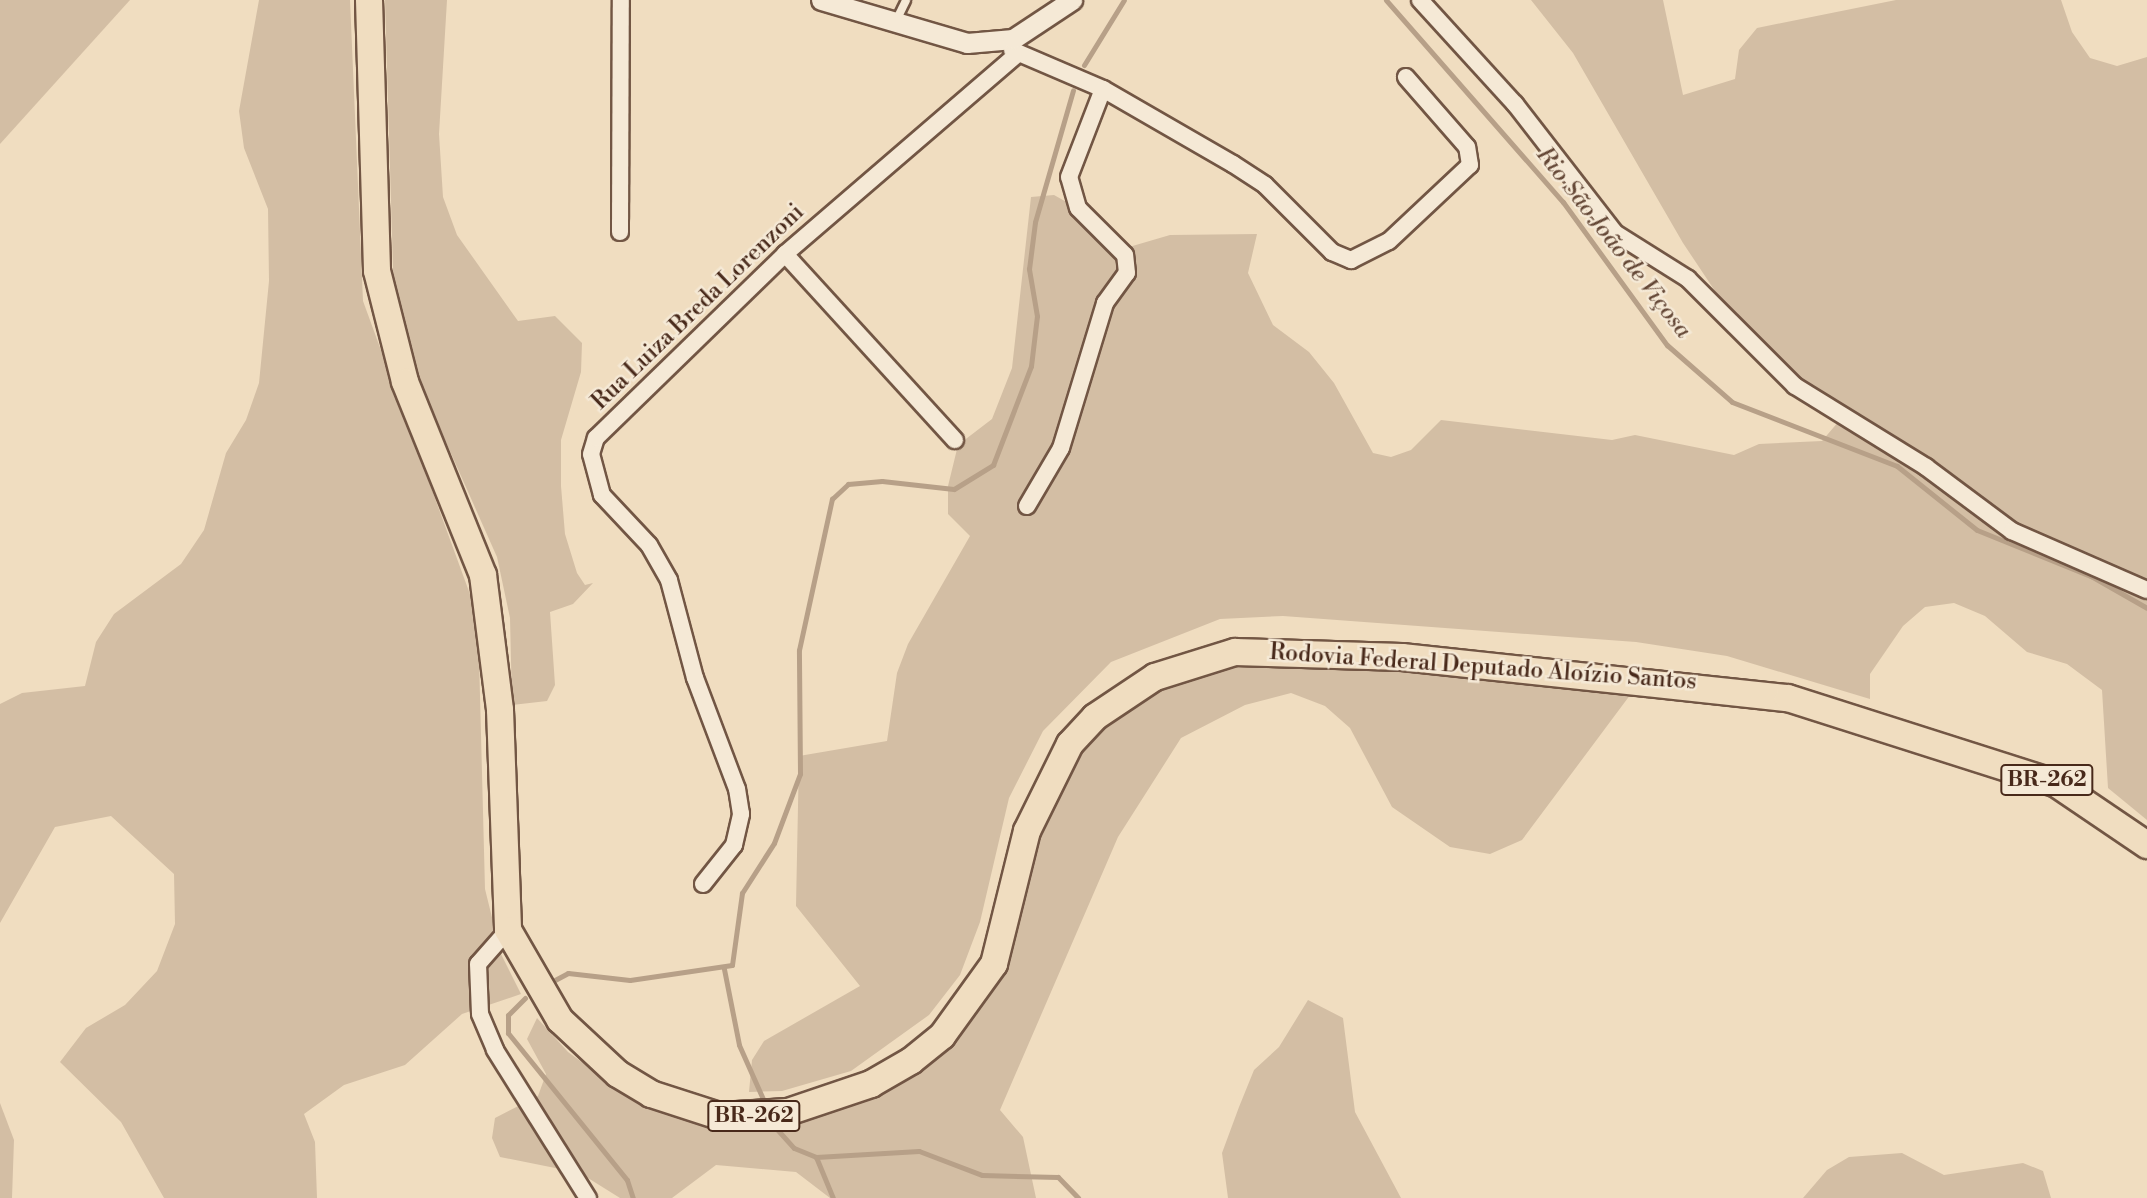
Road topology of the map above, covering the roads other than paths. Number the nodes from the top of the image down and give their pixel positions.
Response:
1 (369, 0) edge
2 (621, 0) edge
3 (821, 0) edge
4 (905, 0) edge
5 (1072, 0) edge
6 (1420, 0) edge
7 (895, 23) junction
8 (993, 43) junction
9 (1019, 52) junction
10 (1406, 77) dead end
11 (1103, 89) junction
12 (620, 232) dead end
13 (785, 254) junction
14 (955, 440) dead end
15 (1027, 506) dead end
16 (2147, 590) edge
17 (2147, 845) edge
18 (703, 884) dead end
19 (508, 930) junction
20 (588, 1198) edge

1 - 19 highway, Rodovia Federal Deputado Aloízio Santos / BR-262
2 - 12 street
3 - 7 street
4 - 7 lane
5 - 8 street
6 - 16 street
7 - 8 street
8 - 9 street
9 - 11 street
9 - 13 street, Rua Luiza Breda Lorenzoni
10 - 11 street
11 - 15 street
13 - 14 street
13 - 18 street, Rua Luiza Breda Lorenzoni
17 - 19 highway, Rodovia Federal Deputado Aloízio Santos / BR-262
19 - 20 street

